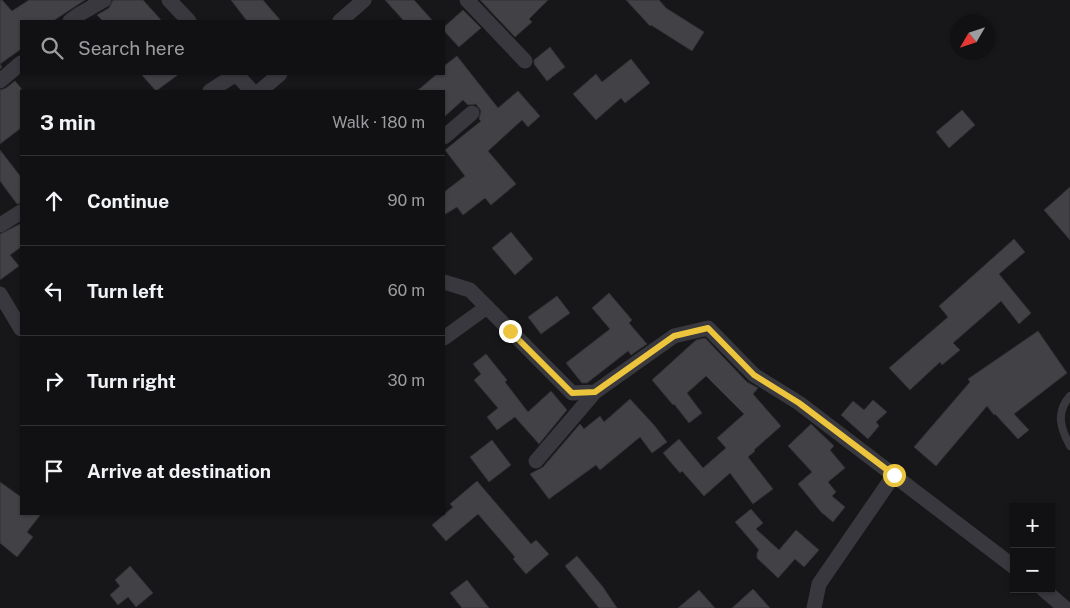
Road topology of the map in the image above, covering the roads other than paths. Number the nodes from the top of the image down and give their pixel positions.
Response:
1 (104, 0) edge
2 (169, 0) edge
3 (364, 0) edge
4 (467, 0) edge
5 (71, 20) edge
6 (188, 20) edge
7 (341, 20) edge
8 (525, 60) dead end
9 (20, 64) edge
10 (234, 75) edge
11 (237, 75) edge
12 (279, 75) edge
13 (0, 82) edge
14 (212, 90) edge
15 (251, 90) edge
16 (261, 90) edge
17 (472, 113) dead end
18 (445, 135) edge
19 (20, 213) edge
20 (0, 225) edge
21 (445, 282) edge
22 (0, 294) edge
23 (487, 307) junction
24 (20, 327) edge
25 (445, 337) edge
26 (595, 392) junction
27 (1070, 396) edge
28 (1070, 446) edge
29 (536, 461) dead end
30 (894, 475) junction
31 (1010, 564) edge
32 (1048, 593) edge
33 (814, 608) edge
34 (1065, 608) edge

1 - 5 street
2 - 6 street
3 - 7 street
4 - 8 street
9 - 13 street
10 - 14 street
11 - 15 street
12 - 16 street
17 - 18 street
19 - 20 street
21 - 23 street
22 - 24 street
23 - 25 street
23 - 26 street
26 - 29 street
26 - 30 street
27 - 28 lane
30 - 31 street
30 - 33 street
32 - 34 street

